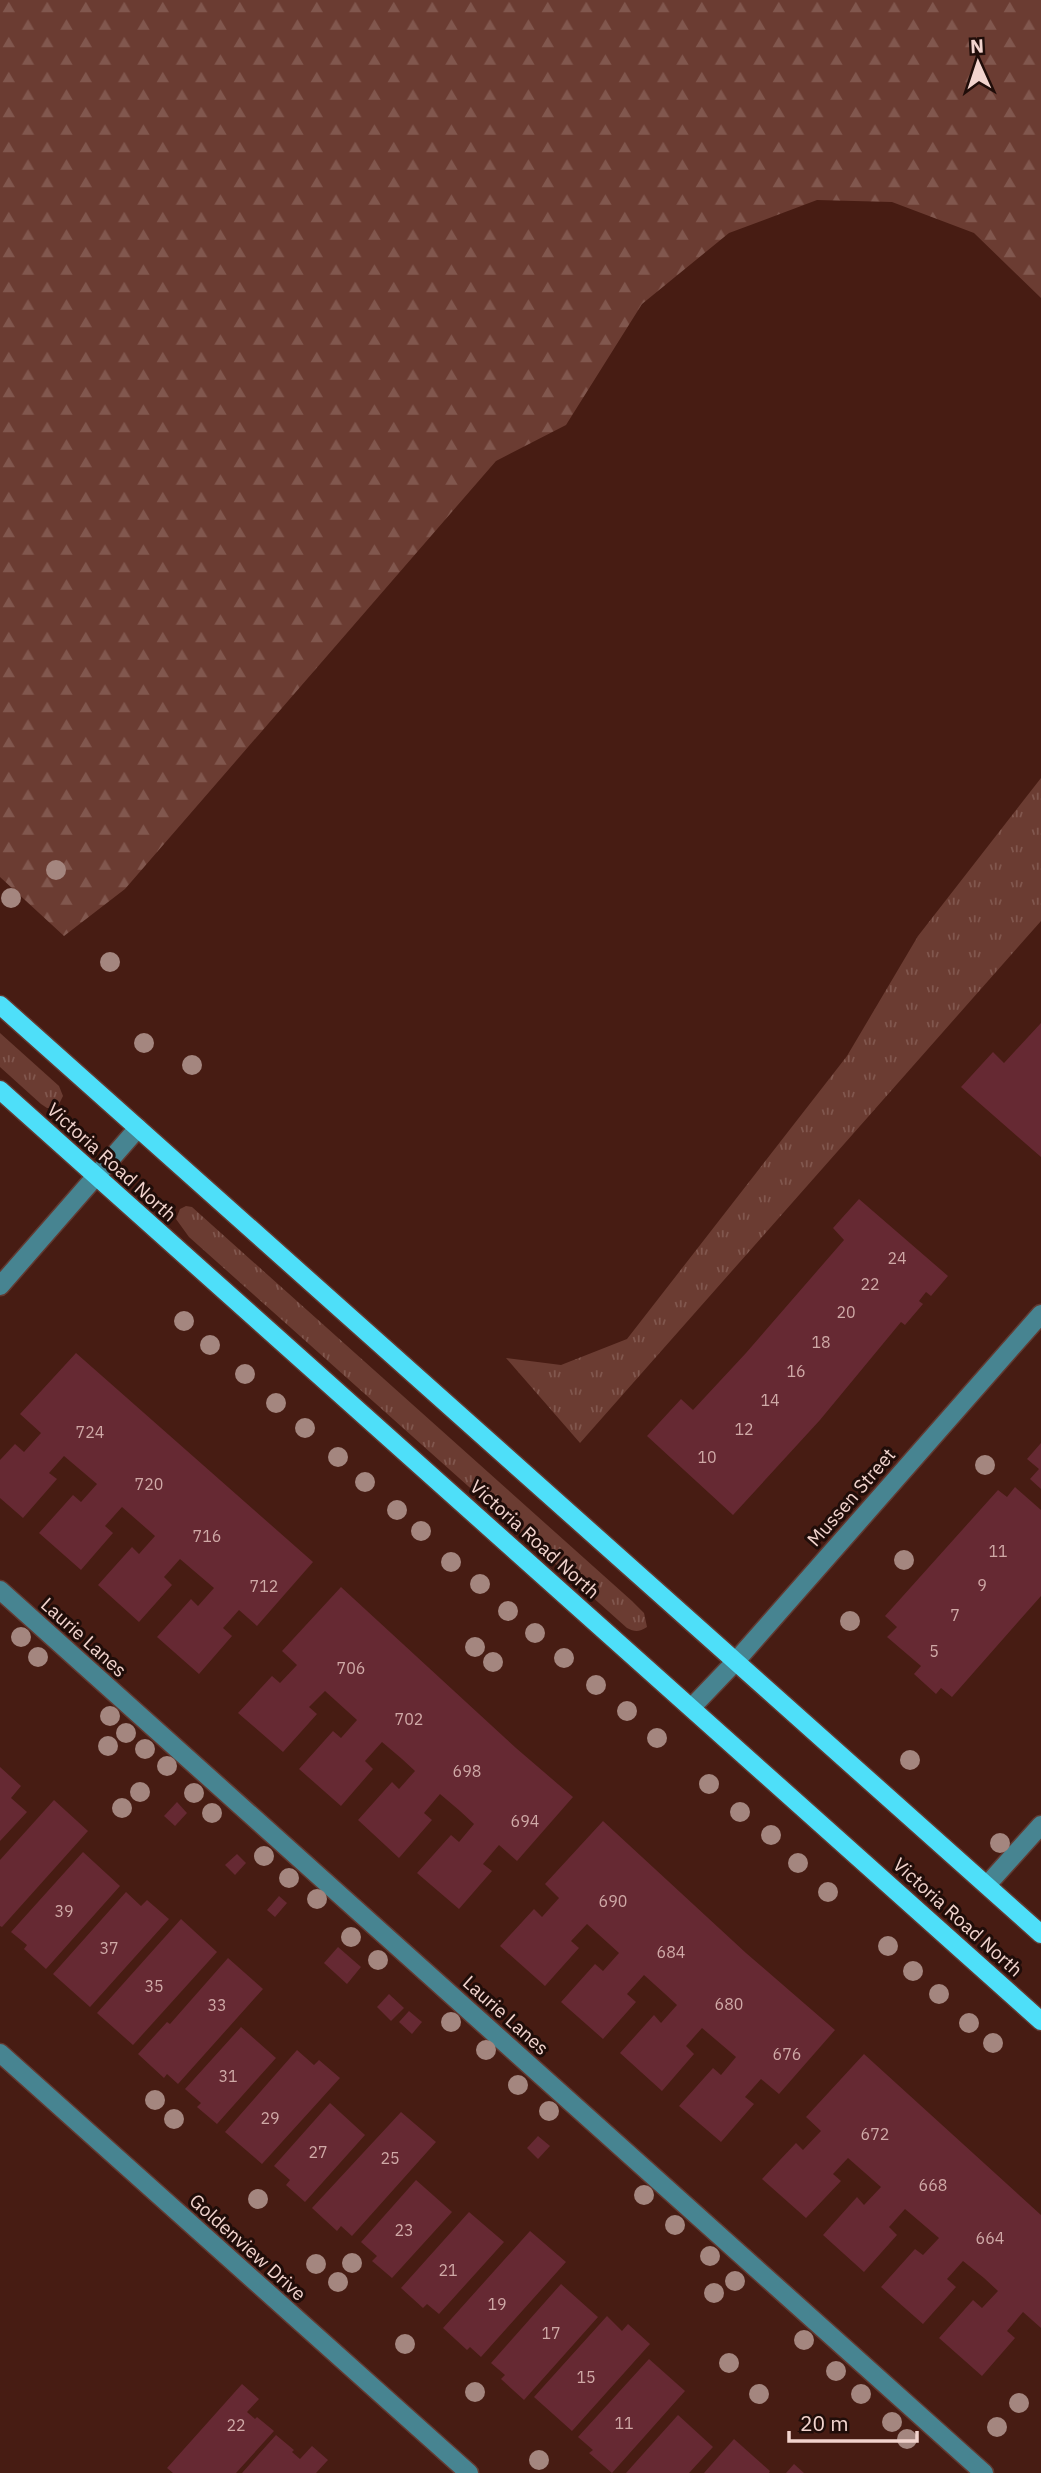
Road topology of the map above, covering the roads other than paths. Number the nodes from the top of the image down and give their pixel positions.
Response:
1 (0, 1005) edge
2 (0, 1090) edge
3 (138, 1128) junction
4 (96, 1175) junction
5 (0, 1286) edge
6 (1041, 1314) edge
7 (0, 1590) edge
8 (736, 1661) junction
9 (692, 1707) junction
10 (1041, 1825) edge
11 (987, 1885) junction
12 (1041, 1934) edge
13 (1041, 2021) edge
14 (0, 2053) edge
15 (469, 2473) edge
16 (984, 2473) edge

1 - 3 main road
2 - 4 main road, Victoria Road North
3 - 4 street
3 - 8 main road
4 - 5 street
4 - 9 main road, Victoria Road North
6 - 8 street, Mussen Street
7 - 16 street, Laurie Lanes
8 - 9 street, Mussen Street
8 - 11 main road
9 - 13 main road, Victoria Road North
10 - 11 street
11 - 12 main road
14 - 15 street, Goldenview Drive

